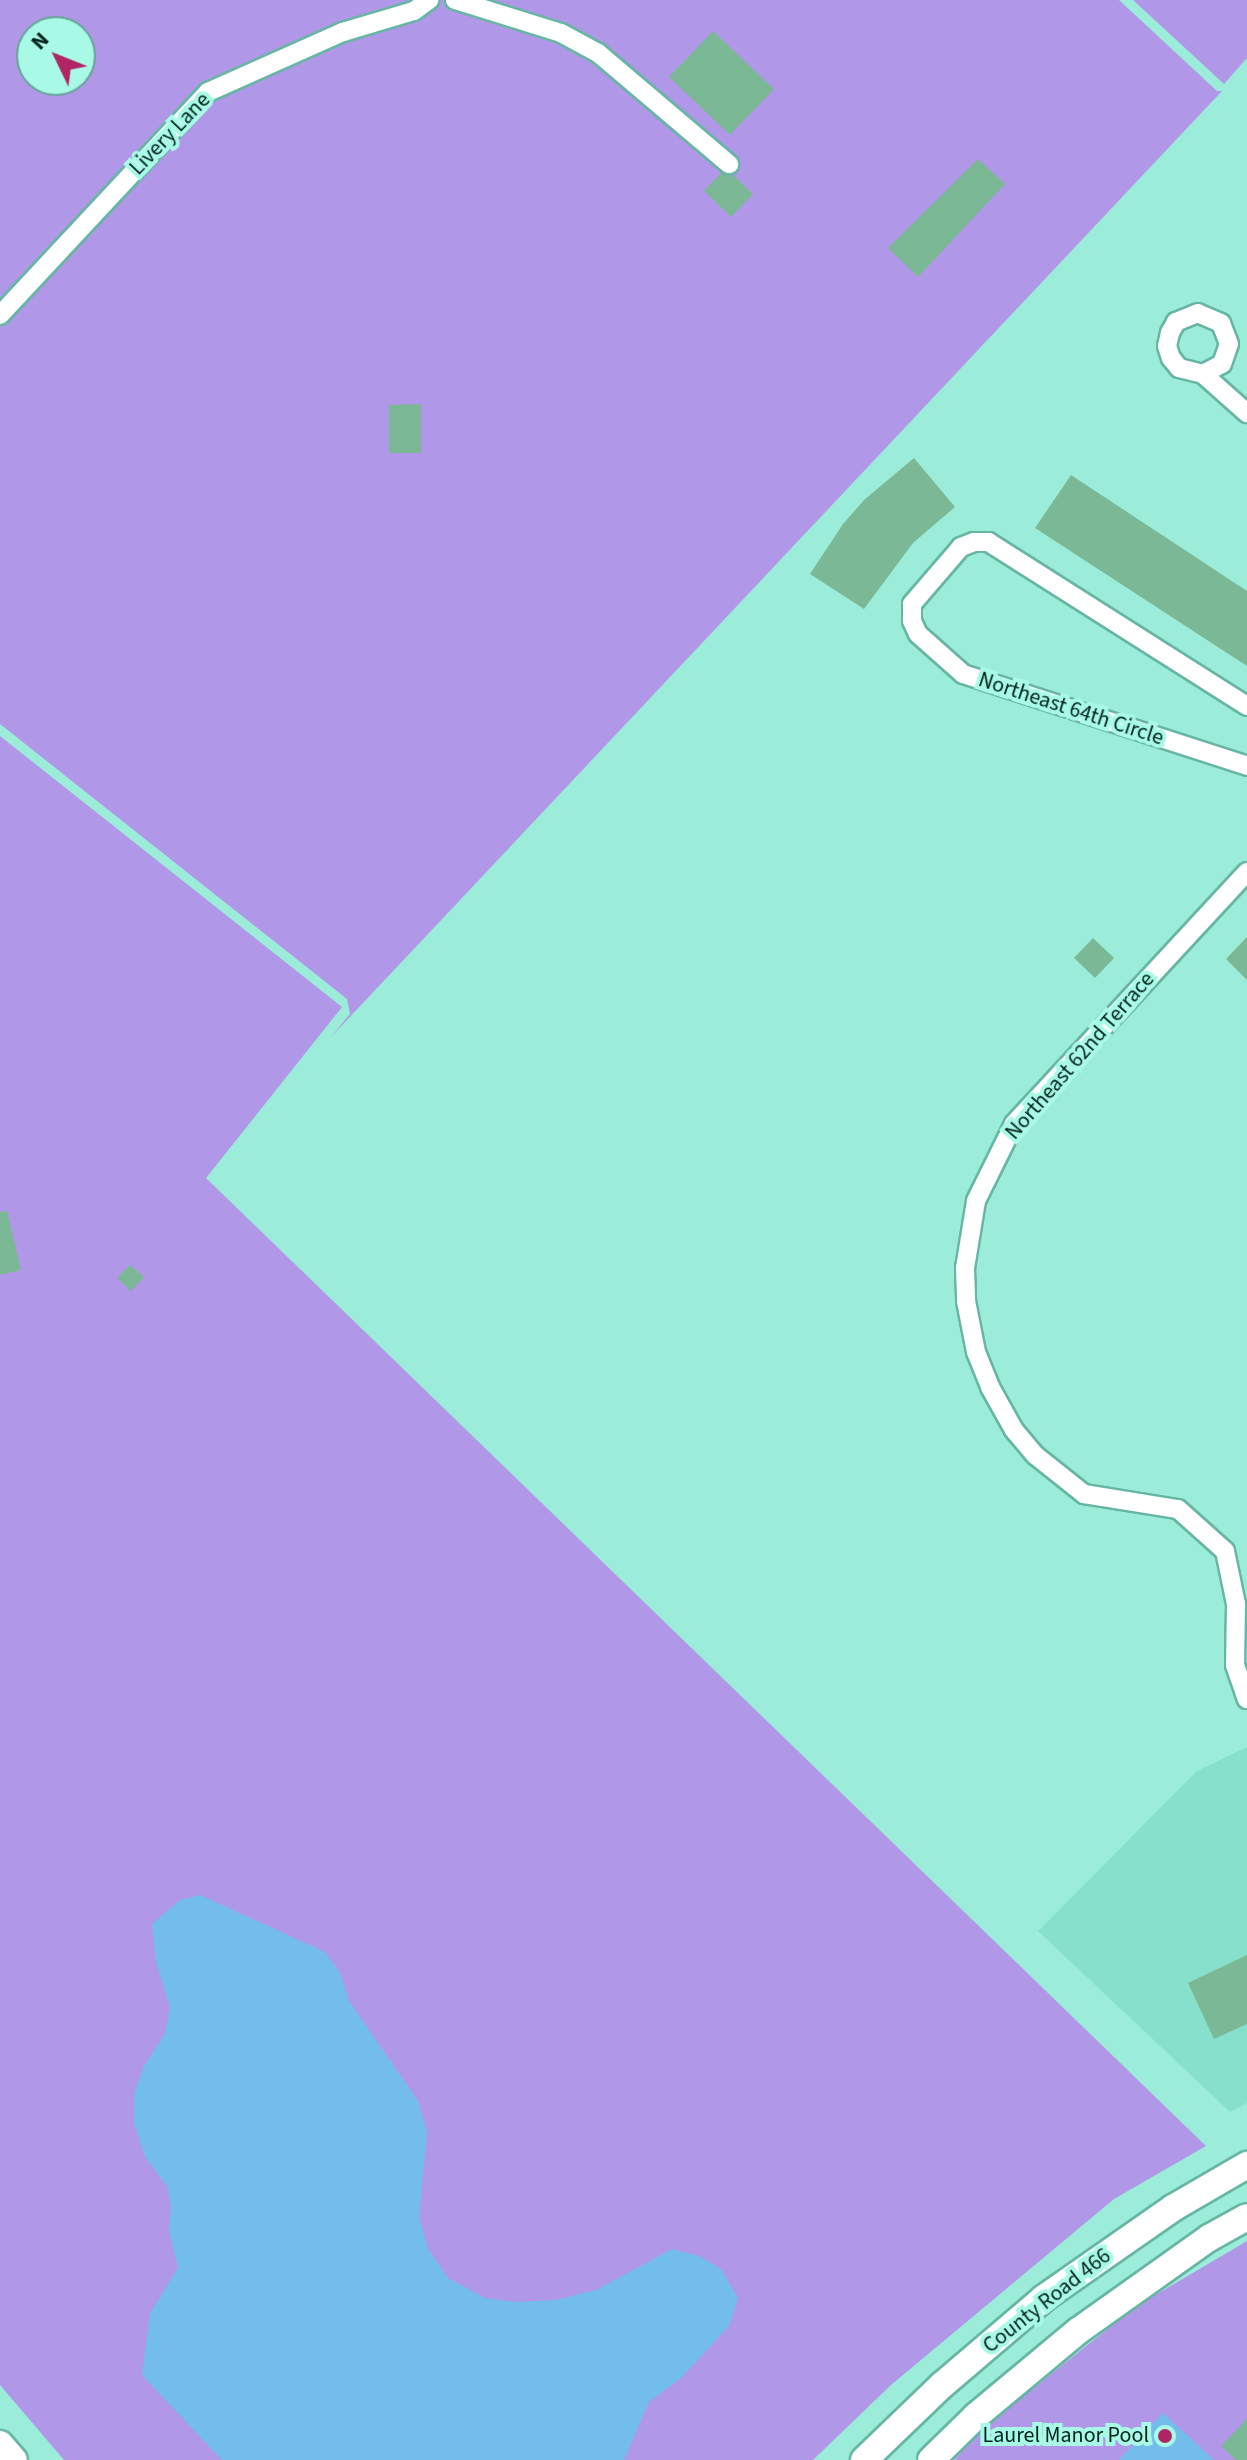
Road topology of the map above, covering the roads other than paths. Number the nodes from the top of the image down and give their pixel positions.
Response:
1 (429, 0) edge
2 (455, 0) edge
3 (729, 164) dead end
4 (0, 315) edge
5 (1203, 374) dead end
6 (1247, 413) edge
7 (1247, 706) edge
8 (1247, 766) edge
9 (1247, 872) edge
10 (1247, 1699) edge
11 (1247, 2165) edge
12 (1247, 2217) edge
13 (0, 2444) edge
14 (14, 2460) edge
15 (864, 2460) edge
16 (931, 2460) edge

1 - 4 street, Livery Lane
2 - 3 street
5 - 6 street
7 - 8 street, Northeast 64th Circle
9 - 10 street, Northeast 62nd Terrace
11 - 15 main road, County Road 466
12 - 16 main road, County Road 466
13 - 14 main road

